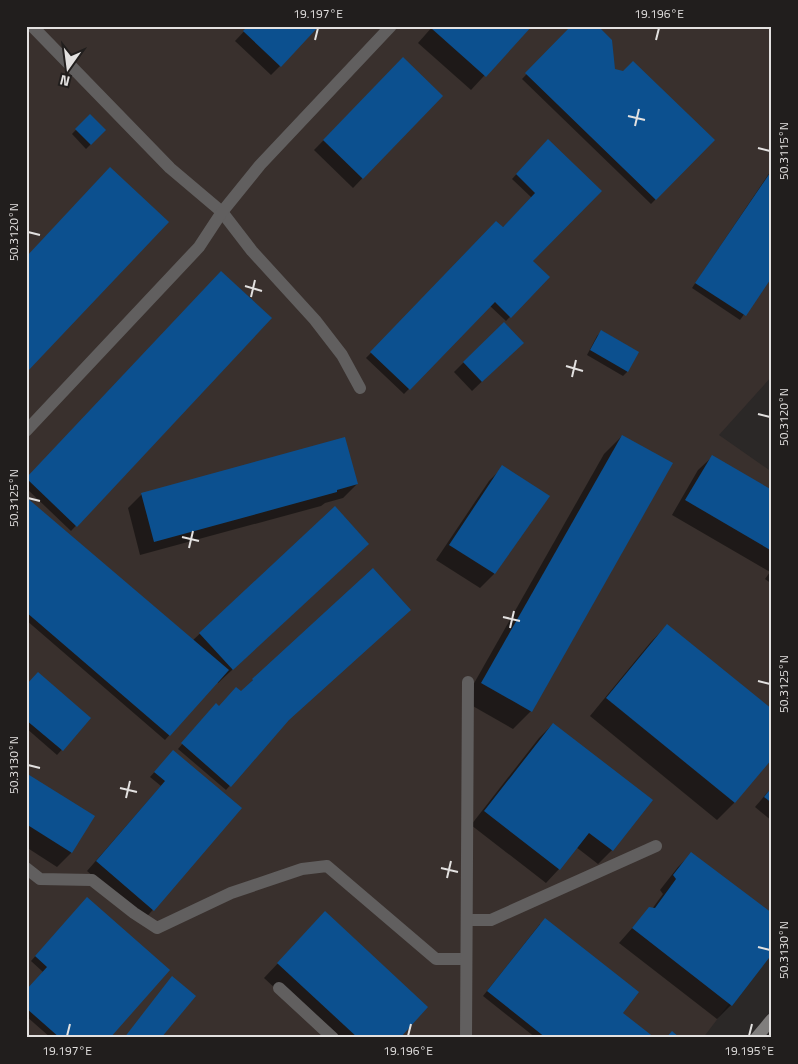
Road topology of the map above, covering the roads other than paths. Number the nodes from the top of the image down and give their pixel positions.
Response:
1 (32, 26) edge
2 (391, 26) edge
3 (222, 212) junction
4 (360, 388) dead end
5 (26, 431) edge
6 (468, 682) dead end
7 (656, 846) dead end
8 (26, 868) edge
9 (467, 920) junction
10 (466, 959) junction
11 (279, 988) dead end
12 (772, 1019) edge
13 (333, 1038) edge
14 (466, 1038) edge
15 (756, 1038) edge

1 - 3 lane
2 - 3 lane
3 - 4 lane
3 - 5 lane
6 - 9 lane
7 - 9 lane
8 - 10 lane
9 - 10 lane
10 - 14 lane
11 - 13 lane
12 - 15 main road

